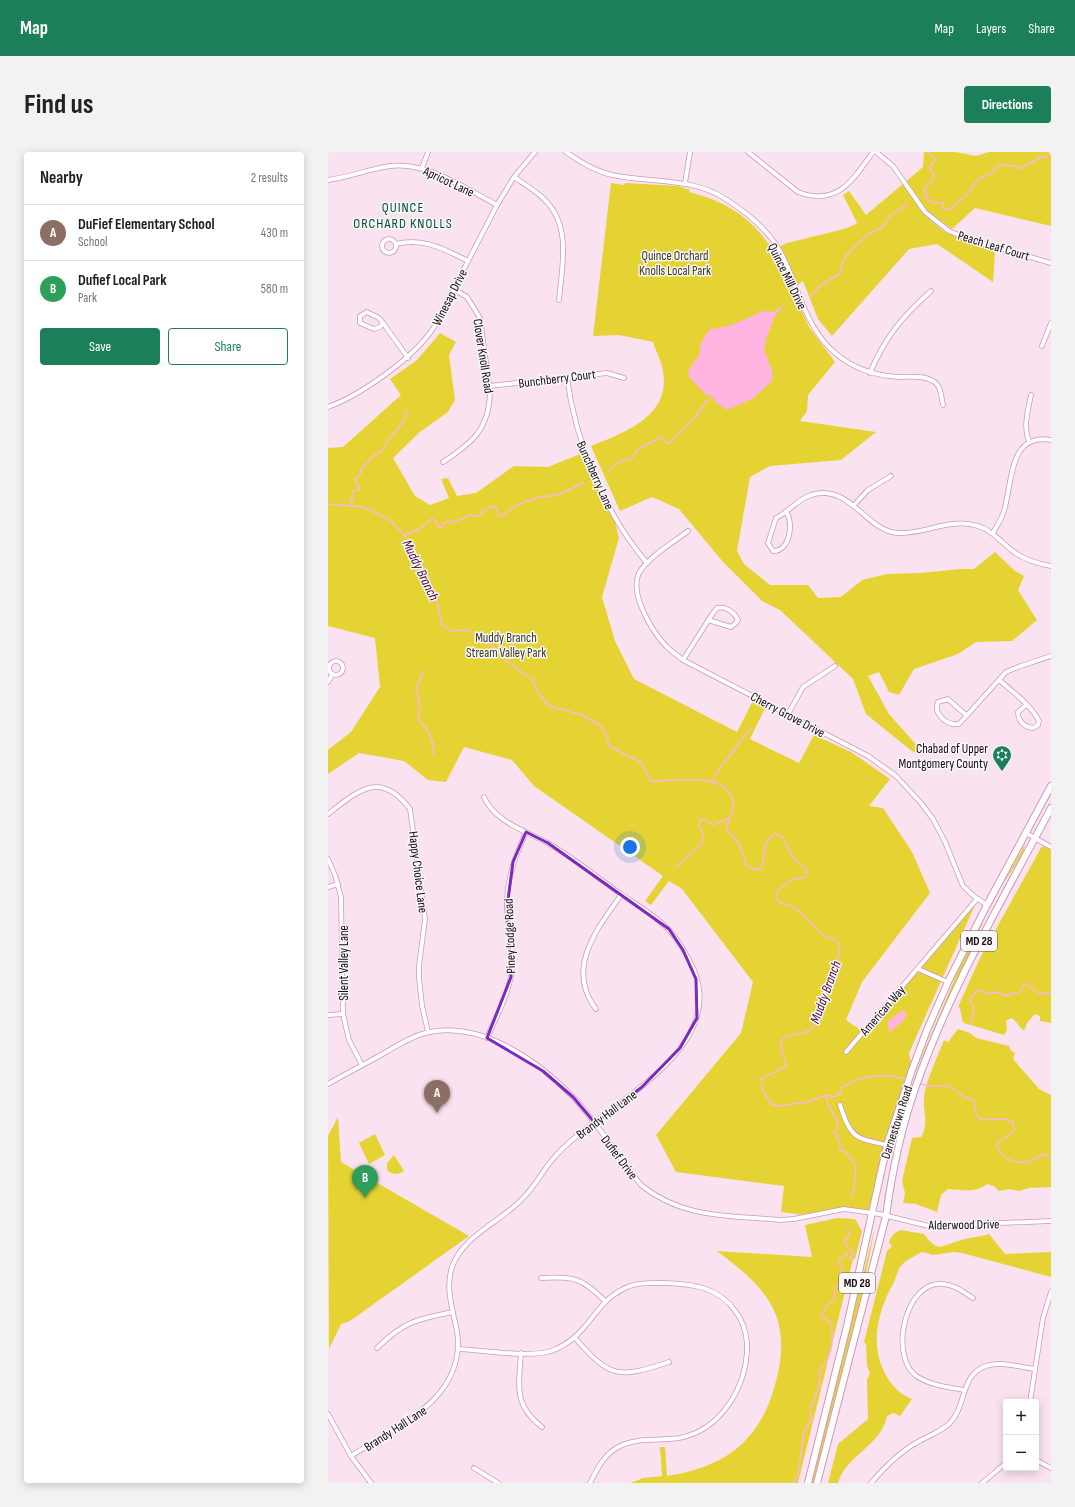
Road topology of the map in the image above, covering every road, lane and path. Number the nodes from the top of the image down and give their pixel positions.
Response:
1 (428, 152) edge
2 (535, 152) edge
3 (566, 152) edge
4 (690, 152) edge
5 (748, 152) edge
6 (873, 152) edge
7 (876, 152) edge
8 (422, 168) junction
9 (514, 177) junction
10 (328, 180) edge
11 (685, 183) junction
12 (498, 205) junction
13 (396, 244) dead end
14 (468, 261) junction
15 (1051, 263) edge
16 (454, 289) junction
17 (931, 291) dead end
18 (560, 300) dead end
19 (382, 323) junction
20 (1051, 323) edge
21 (1042, 346) dead end
22 (408, 358) junction
23 (870, 373) junction
24 (567, 377) junction
25 (624, 378) dead end
26 (489, 386) junction
27 (1031, 395) dead end
28 (943, 405) dead end
29 (328, 407) edge
30 (1051, 440) edge
31 (1029, 441) junction
32 (443, 462) dead end
33 (891, 476) dead end
34 (854, 505) junction
35 (787, 513) junction
36 (688, 531) dead end
37 (993, 533) junction
38 (647, 563) junction
39 (1051, 566) edge
40 (708, 620) junction
41 (1051, 656) edge
42 (683, 660) junction
43 (835, 666) dead end
44 (332, 675) dead end
45 (999, 680) junction
46 (328, 682) edge
47 (1026, 705) junction
48 (788, 714) junction
49 (966, 715) junction
50 (1051, 786) edge
51 (484, 797) dead end
52 (1051, 808) edge
53 (328, 814) edge
54 (526, 832) junction
55 (1026, 832) junction
56 (1035, 838) junction
57 (1051, 846) edge
58 (328, 859) edge
59 (338, 884) junction
60 (328, 887) edge
61 (621, 895) junction
62 (977, 899) junction
63 (987, 905) junction
64 (918, 969) junction
65 (948, 982) junction
66 (596, 1009) dead end
67 (343, 1014) junction
68 (328, 1015) edge
69 (428, 1032) junction
70 (487, 1038) junction
71 (846, 1052) dead end
72 (362, 1066) junction
73 (328, 1084) edge
74 (840, 1105) dead end
75 (595, 1123) junction
76 (886, 1145) junction
77 (872, 1214) junction
78 (879, 1214) joint
79 (886, 1216) junction
80 (1051, 1221) edge
81 (541, 1278) dead end
82 (1051, 1292) edge
83 (973, 1298) dead end
84 (605, 1301) junction
85 (453, 1312) junction
86 (575, 1338) junction
87 (377, 1348) dead end
88 (458, 1349) junction
89 (521, 1353) junction
90 (668, 1362) dead end
91 (1034, 1369) junction
92 (964, 1390) junction
93 (1030, 1399) edge
94 (328, 1414) edge
95 (542, 1427) dead end
96 (351, 1456) junction
97 (1039, 1462) edge
98 (1003, 1466) edge
99 (474, 1468) dead end
100 (1051, 1468) edge
101 (371, 1483) edge
102 (498, 1483) edge
103 (590, 1483) edge
104 (808, 1483) edge
105 (817, 1483) edge
106 (871, 1483) edge
107 (982, 1483) edge

1 - 8 street
2 - 9 street, Winesap Drive
3 - 11 street, Quince Mill Drive
4 - 11 street
5 - 6 street
7 - 15 street, Peach Leaf Court
8 - 10 street, Apricot Lane
8 - 12 street, Apricot Lane
9 - 12 street, Winesap Drive
9 - 18 street
11 - 23 street, Quince Mill Drive
12 - 14 street, Winesap Drive
13 - 14 street
14 - 16 street, Winesap Drive
16 - 22 street, Winesap Drive
16 - 26 street, Clover Knoll Road
17 - 23 street
19 - 19 street
19 - 22 street
20 - 21 street
22 - 29 street, Winesap Drive
23 - 28 street, Quince Mill Drive
24 - 25 street, Bunchberry Court
24 - 26 street, Bunchberry Court
24 - 38 street, Bunchberry Lane
26 - 32 street, Clover Knoll Road
27 - 31 street
30 - 31 street
31 - 37 street
33 - 34 street
34 - 35 street
34 - 37 street
35 - 35 street
36 - 38 street, Cherry Grove Drive
37 - 39 street
38 - 42 street, Cherry Grove Drive
40 - 40 street
40 - 42 street
41 - 45 street
42 - 48 street, Cherry Grove Drive
43 - 48 street
44 - 46 street
45 - 47 street
45 - 49 street
47 - 47 street
48 - 62 street, Cherry Grove Drive
49 - 49 street
50 - 55 main road, Darnestown Road / MD 28
51 - 54 street, Brandy Hall Lane
52 - 56 main road, Darnestown Road / MD 28
53 - 69 street, Happy Choice Lane
54 - 61 street, Brandy Hall Lane
54 - 70 street, Piney Lodge Road
55 - 56 street
55 - 63 main road, Darnestown Road / MD 28
56 - 57 street
56 - 79 main road, Darnestown Road / MD 28
58 - 59 street, Silent Valley Lane
59 - 60 street
59 - 67 street, Silent Valley Lane
61 - 66 street
61 - 75 street, Brandy Hall Lane
62 - 63 street, Cherry Grove Drive
62 - 64 street, American Way
63 - 65 main road, Darnestown Road / MD 28
64 - 65 street
64 - 71 street, American Way
65 - 76 main road, Darnestown Road / MD 28
67 - 68 street
67 - 72 street, Silent Valley Lane
69 - 70 street, Dufief Drive
69 - 72 street, Dufief Drive
70 - 75 street, Dufief Drive
72 - 73 street, Dufief Drive
74 - 76 street
75 - 77 street, Dufief Drive
75 - 85 street, Brandy Hall Lane
76 - 77 main road, Darnestown Road / MD 28
77 - 78 street, Dufief Drive
77 - 104 main road, Darnestown Road / MD 28
78 - 79 street, Alderwood Drive
79 - 80 street, Alderwood Drive
79 - 105 main road, Darnestown Road / MD 28
81 - 84 street
82 - 91 street
83 - 92 street
84 - 86 street
84 - 103 street
85 - 87 street
85 - 88 street, Brandy Hall Lane
86 - 89 street
86 - 90 street
88 - 89 street
88 - 96 street, Brandy Hall Lane
89 - 95 street
91 - 92 street
91 - 93 street
92 - 106 street
94 - 96 street
96 - 101 street
97 - 100 street
98 - 107 street
99 - 102 street

